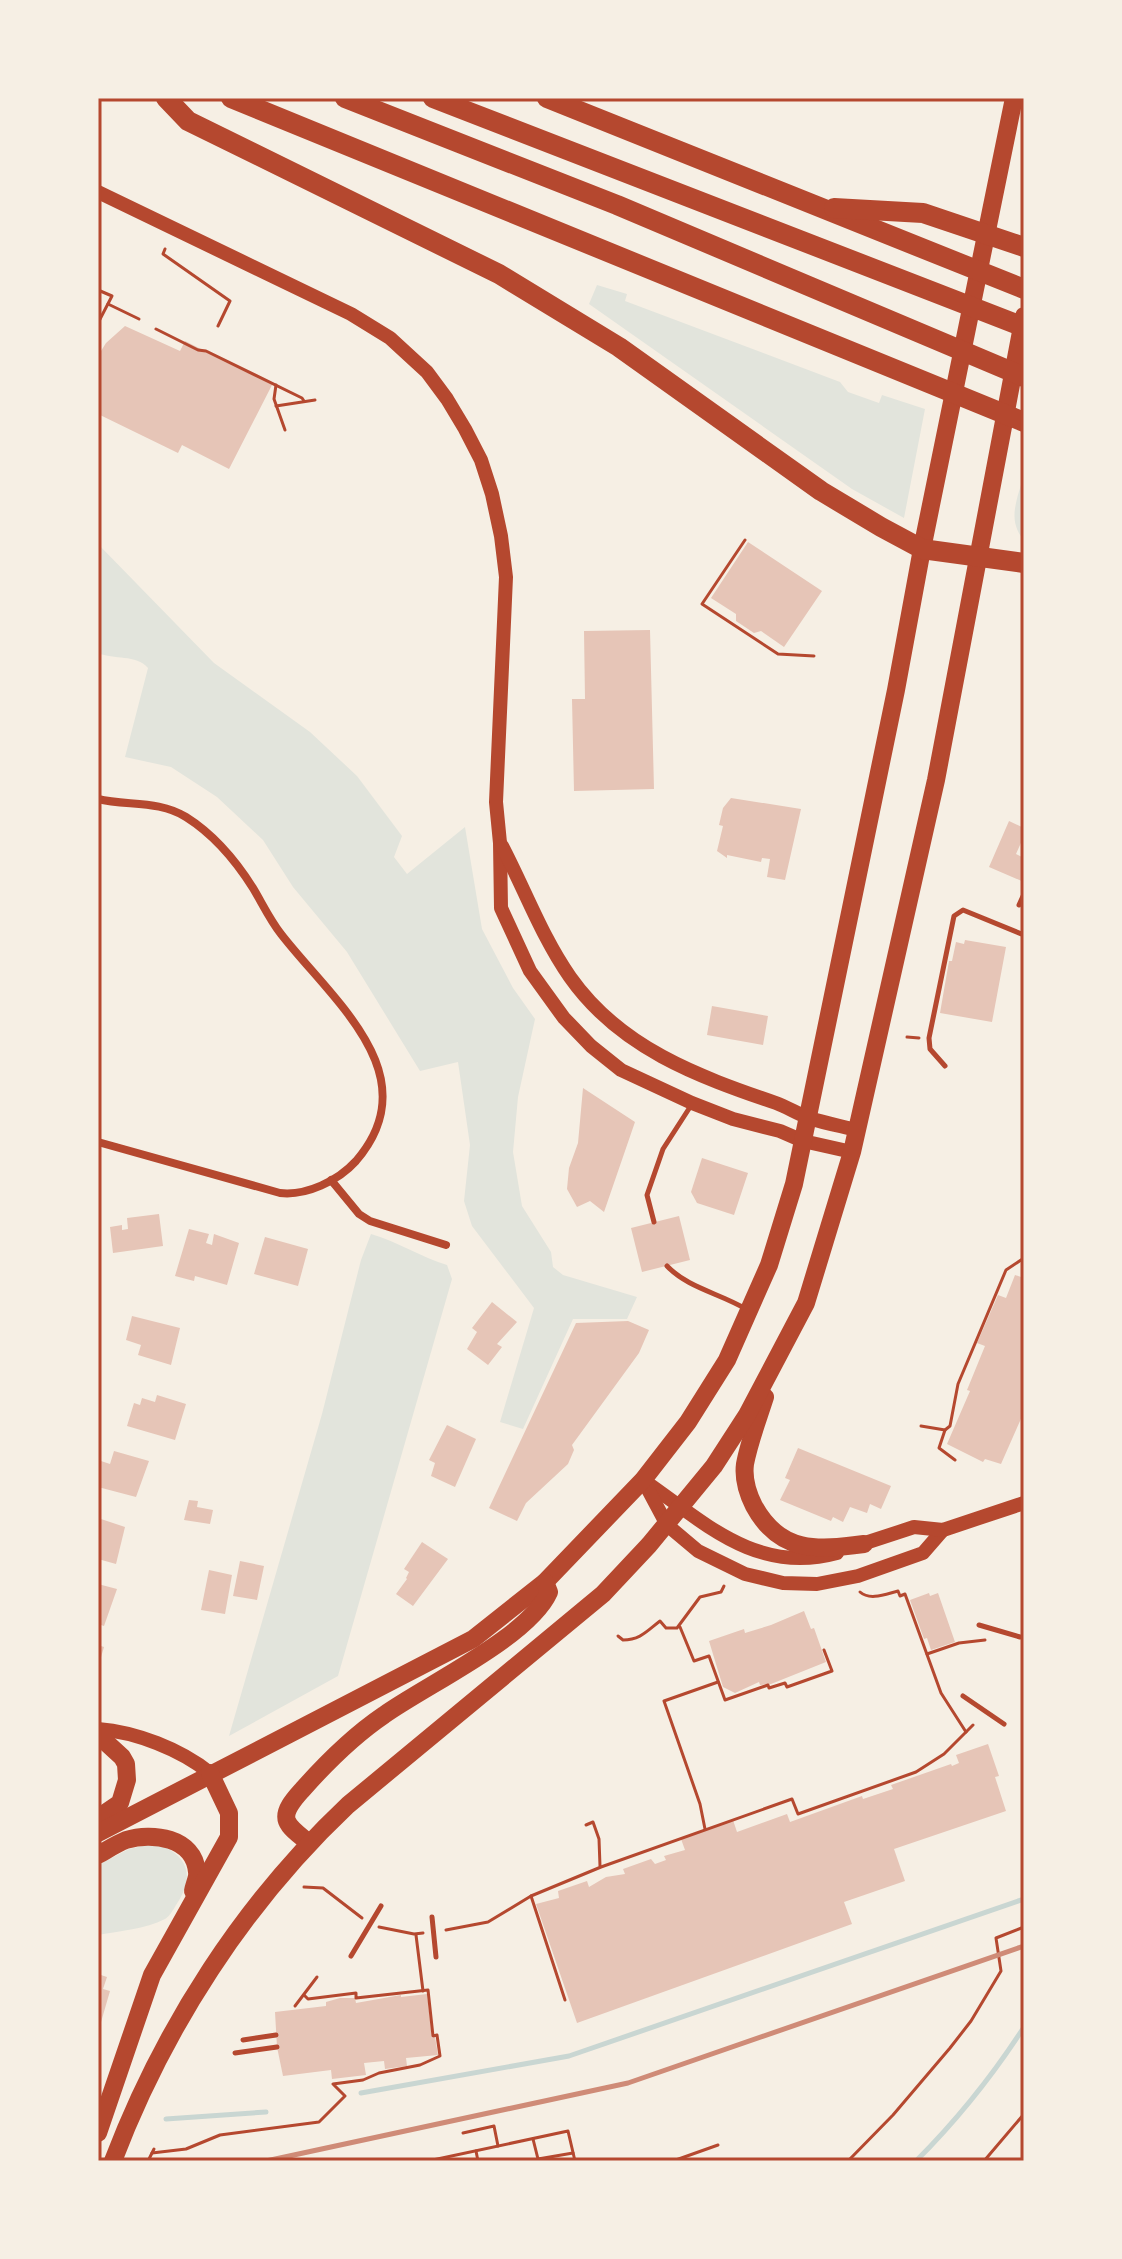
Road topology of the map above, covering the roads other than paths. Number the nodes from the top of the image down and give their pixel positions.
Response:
1 (166, 98) edge
2 (231, 98) edge
3 (345, 98) edge
4 (433, 98) edge
5 (547, 98) edge
6 (1014, 98) edge
7 (98, 192) edge
8 (818, 207) junction
9 (1024, 247) edge
10 (1024, 289) edge
11 (1024, 316) edge
12 (1024, 327) edge
13 (1024, 377) edge
14 (1024, 422) edge
15 (922, 549) junction
16 (978, 556) junction
17 (1024, 563) edge
18 (98, 799) edge
19 (500, 843) junction
20 (1024, 894) edge
21 (1019, 905) dead end
22 (1024, 935) edge
23 (945, 1066) dead end
24 (692, 1103) junction
25 (809, 1118) junction
26 (857, 1130) junction
27 (803, 1141) junction
28 (98, 1142) edge
29 (852, 1152) junction
30 (331, 1180) junction
31 (654, 1222) dead end
32 (446, 1245) dead end
33 (667, 1266) dead end
34 (750, 1312) junction
35 (775, 1364) junction
36 (643, 1480) junction
37 (1024, 1503) edge
38 (681, 1506) junction
39 (667, 1525) junction
40 (943, 1530) junction
41 (864, 1544) junction
42 (545, 1582) junction
43 (979, 1625) dead end
44 (1020, 1637) dead end
45 (963, 1696) dead end
46 (1004, 1724) dead end
47 (98, 1732) edge
48 (210, 1773) junction
49 (98, 1818) edge
50 (98, 1833) edge
51 (308, 1842) junction
52 (98, 1855) edge
53 (191, 1901) junction
54 (381, 1906) dead end
55 (432, 1917) dead end
56 (351, 1956) dead end
57 (436, 1957) dead end
58 (276, 2035) dead end
59 (243, 2040) dead end
60 (277, 2047) dead end
61 (235, 2053) dead end
62 (98, 2133) edge
63 (113, 2161) edge

1 - 15 highway
2 - 14 highway
3 - 13 highway
4 - 12 highway
5 - 8 highway
6 - 15 main road
7 - 19 street
8 - 9 highway
8 - 10 highway
11 - 16 main road
15 - 16 highway
15 - 25 main road
16 - 17 highway
16 - 26 main road
18 - 30 street
19 - 24 street
19 - 25 street
20 - 21 lane
22 - 23 lane
24 - 27 street
24 - 31 lane
25 - 26 street
25 - 27 main road
26 - 29 main road
27 - 29 street
27 - 34 main road
28 - 30 street
29 - 35 main road
30 - 32 street
33 - 34 lane
34 - 36 main road
35 - 38 main road
35 - 41 main road
36 - 38 street
36 - 39 street
36 - 42 main road
37 - 40 street
38 - 39 main road
38 - 41 street
39 - 40 street
39 - 51 main road
40 - 41 street
42 - 48 main road
42 - 51 main road
43 - 44 lane
45 - 46 lane
47 - 48 street
47 - 49 main road
48 - 50 main road
48 - 53 main road
51 - 63 main road
52 - 53 main road
53 - 62 main road
54 - 56 lane
55 - 57 lane
58 - 59 lane
60 - 61 lane

